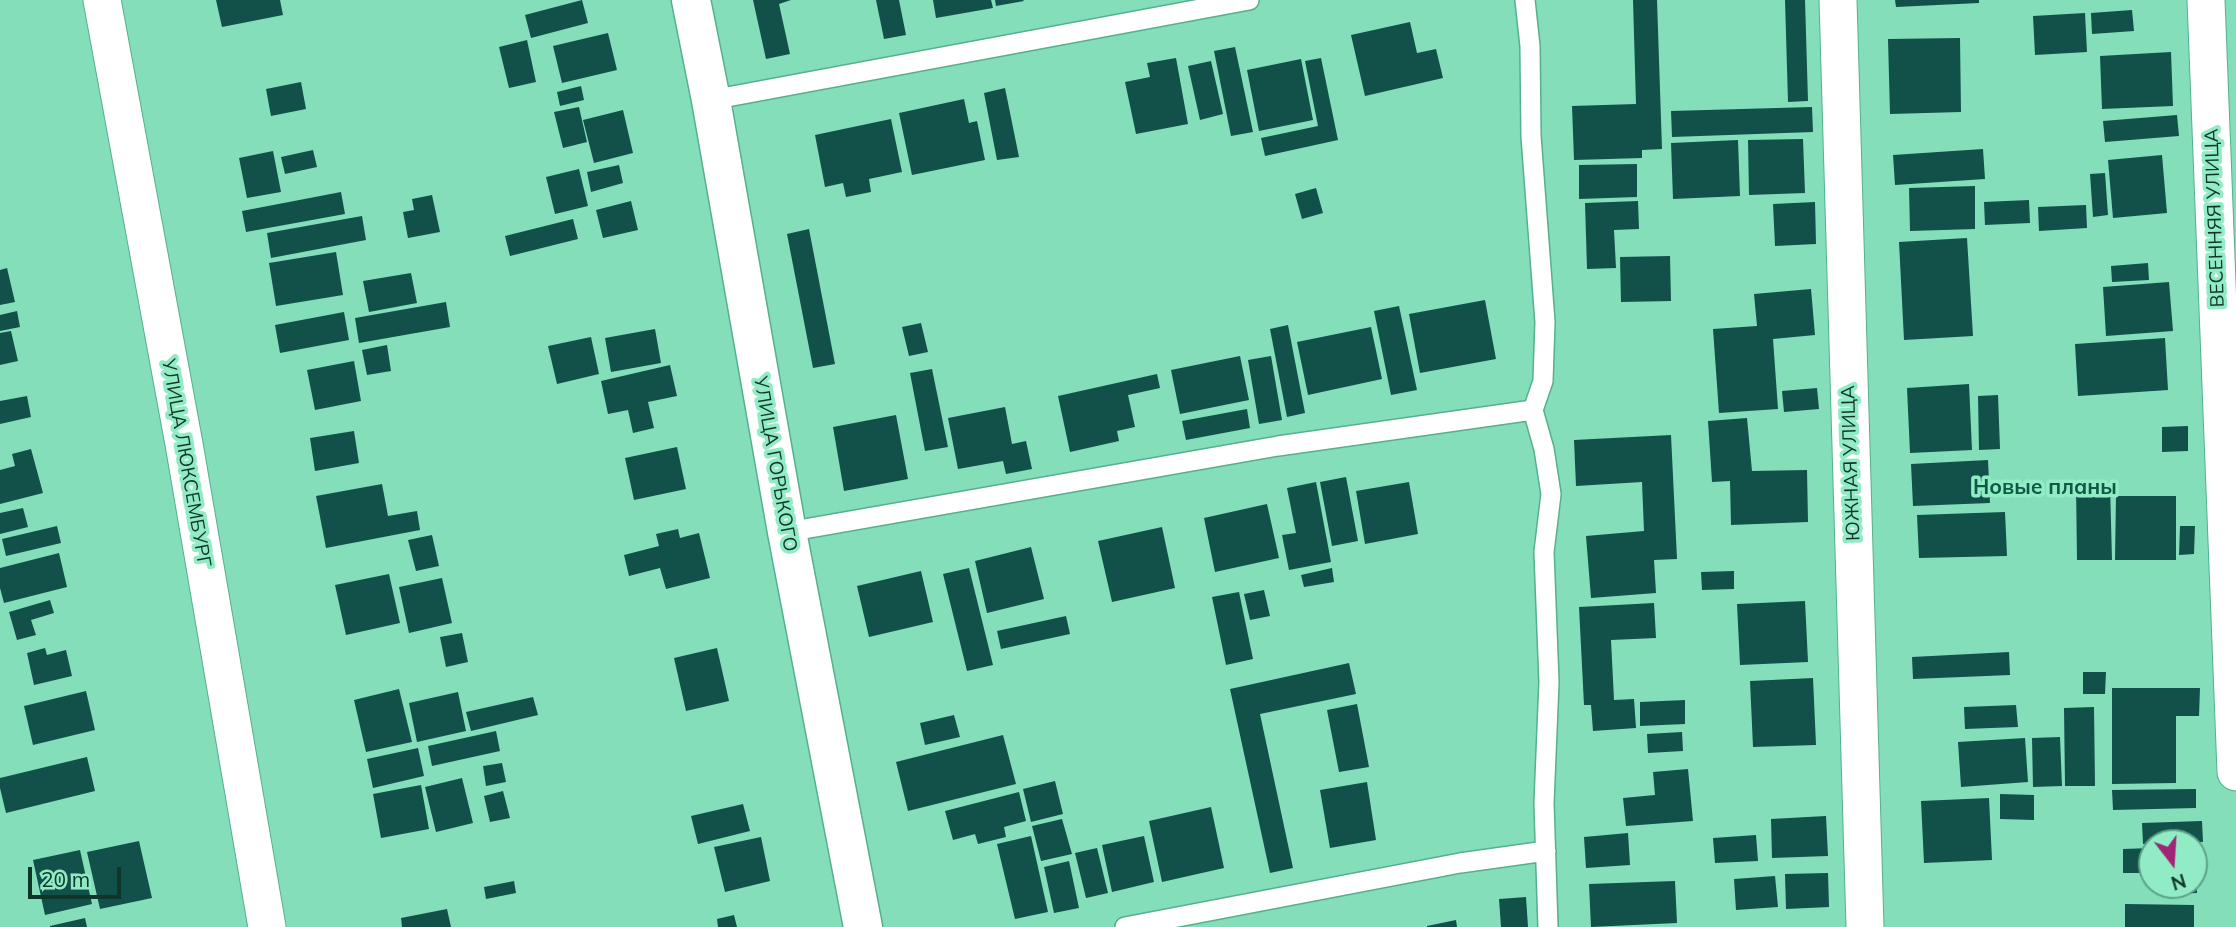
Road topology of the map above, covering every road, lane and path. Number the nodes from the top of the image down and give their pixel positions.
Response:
1 (102, 0) edge
2 (691, 0) edge
3 (1249, 0) edge
4 (1525, 0) edge
5 (1838, 0) edge
6 (2206, 0) edge
7 (711, 100) junction
8 (1534, 410) junction
9 (787, 532) junction
10 (2236, 772) edge
11 (1546, 851) junction
12 (267, 927) edge
13 (863, 927) edge
14 (1125, 927) edge
15 (1548, 927) edge
16 (1865, 927) edge

1 - 12 street, УЛИЦА ЛЮКСЕМБУРГ
2 - 7 street, УЛИЦА ГОРЬКОГО
3 - 7 lane
4 - 8 lane
5 - 16 street, ЮЖНАЯ УЛИЦА
6 - 10 street, ВЕСЕННЯЯ УЛИЦА
7 - 9 street, УЛИЦА ГОРЬКОГО
8 - 9 lane
8 - 11 lane
9 - 13 street, УЛИЦА ГОРЬКОГО
11 - 14 lane
11 - 15 lane

